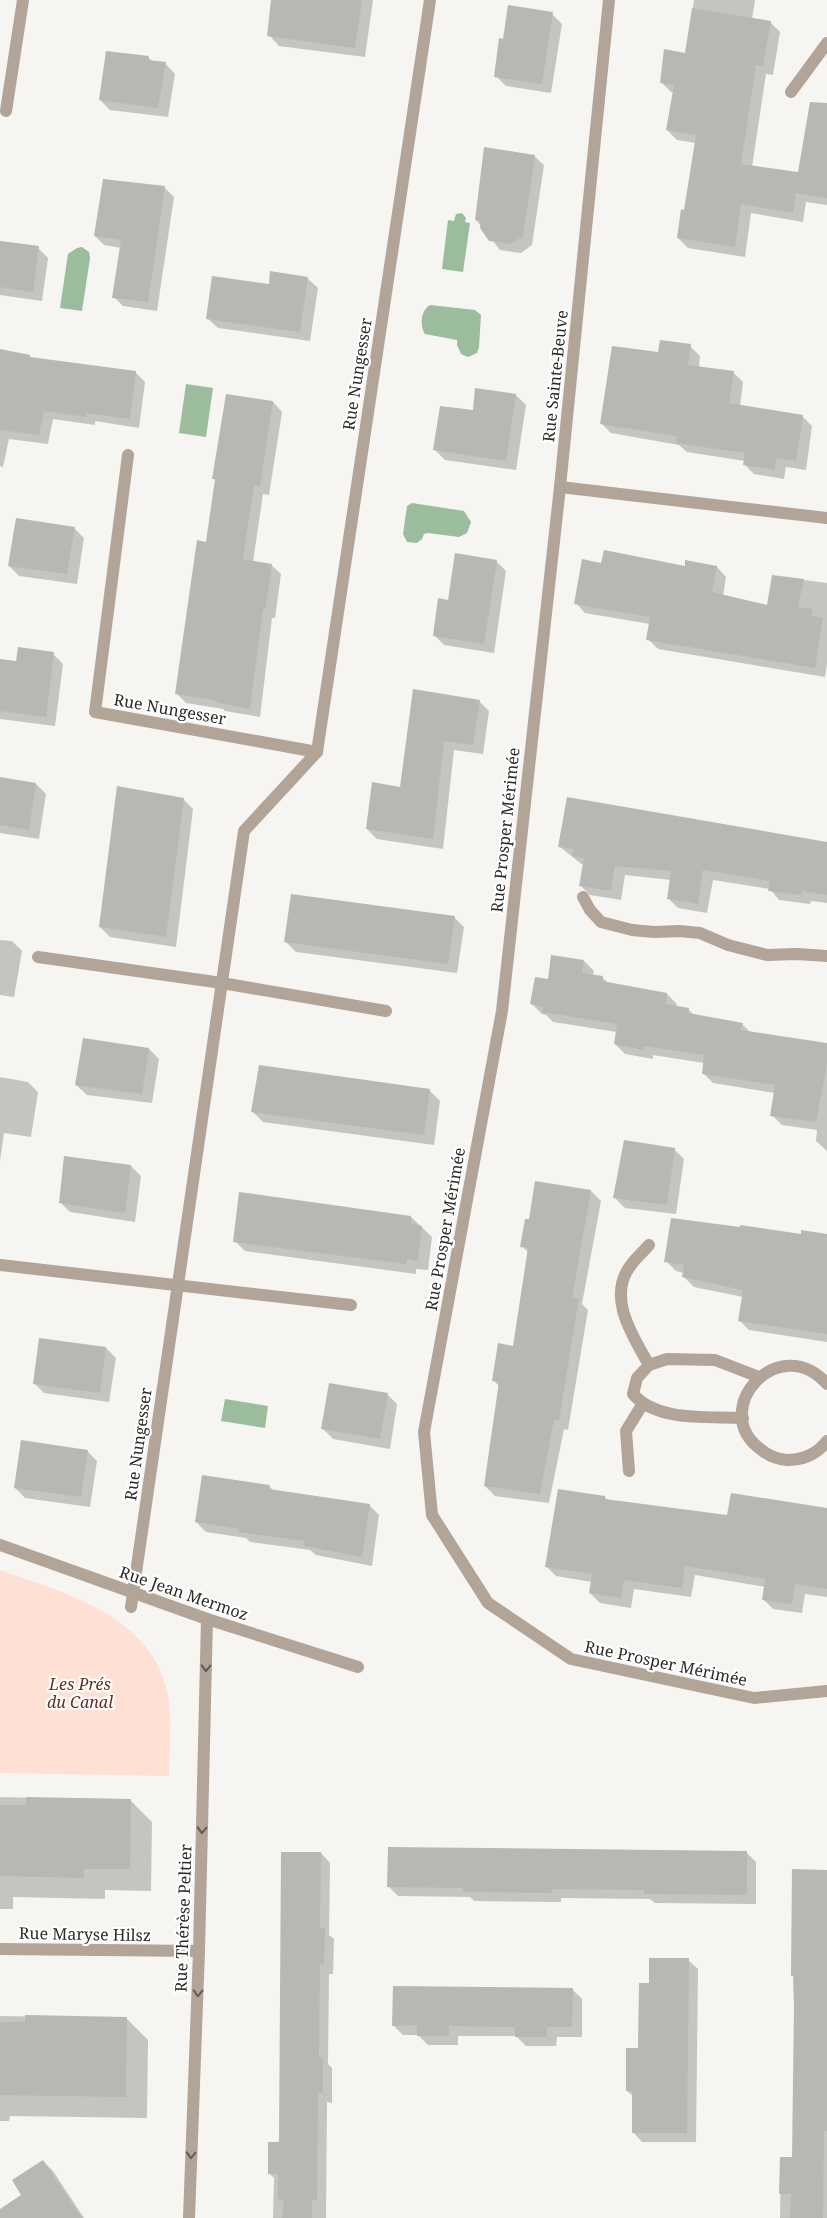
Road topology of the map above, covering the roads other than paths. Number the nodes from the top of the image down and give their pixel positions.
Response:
1 (23, 0) edge
2 (430, 0) edge
3 (609, 0) edge
4 (827, 43) edge
5 (791, 92) dead end
6 (6, 111) dead end
7 (128, 455) dead end
8 (560, 487) junction
9 (827, 518) edge
10 (317, 752) junction
11 (583, 897) dead end
12 (827, 956) edge
13 (38, 957) dead end
14 (222, 983) junction
15 (386, 1010) dead end
16 (649, 1245) dead end
17 (0, 1265) edge
18 (178, 1286) junction
19 (351, 1305) dead end
20 (650, 1365) junction
21 (759, 1377) junction
22 (827, 1384) edge
23 (642, 1405) junction
24 (743, 1418) junction
25 (827, 1441) edge
26 (629, 1471) dead end
27 (0, 1545) edge
28 (133, 1593) junction
29 (131, 1607) dead end
30 (207, 1619) junction
31 (358, 1667) dead end
32 (827, 1691) edge
33 (0, 1949) edge
34 (199, 1951) junction
35 (189, 2218) edge

1 - 6 street
2 - 10 street, Rue Nungesser
3 - 8 street, Rue Sainte-Beuve
4 - 5 street
7 - 10 street, Rue Nungesser
8 - 9 street
8 - 32 street, Rue Prosper Mérimée
10 - 14 street, Rue Nungesser
11 - 12 street
13 - 14 street
14 - 15 street
14 - 18 street, Rue Nungesser
16 - 20 street
17 - 18 street
18 - 19 street
18 - 28 street, Rue Nungesser
20 - 21 street
20 - 23 street
21 - 22 street
21 - 24 street
23 - 24 street
23 - 26 street
24 - 25 street
27 - 28 street, Rue Jean Mermoz
28 - 29 street, Rue Nungesser
28 - 30 street, Rue Jean Mermoz
30 - 31 street, Rue Jean Mermoz
30 -> 34 street, Rue Thérèse Peltier
33 - 34 street, Rue Maryse Hilsz
34 -> 35 street, Rue Thérèse Peltier

